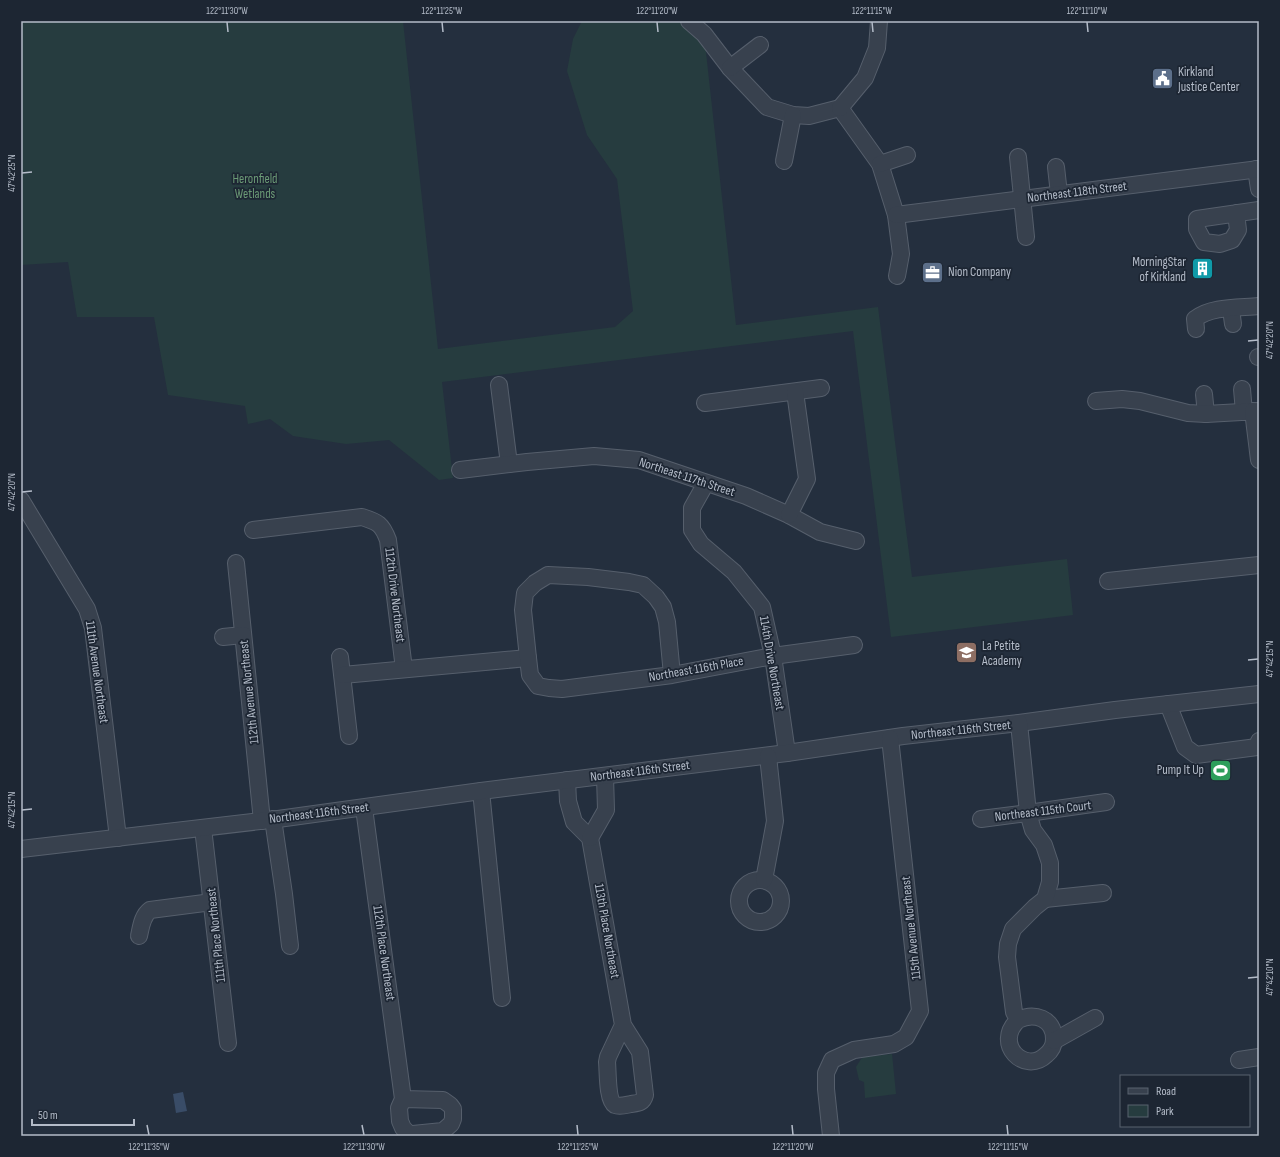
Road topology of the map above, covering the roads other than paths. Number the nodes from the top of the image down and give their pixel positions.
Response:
1 (689, 21) edge
2 (879, 21) edge
3 (882, 21) edge
4 (760, 45) dead end
5 (730, 68) junction
6 (840, 108) junction
7 (794, 115) junction
8 (907, 155) dead end
9 (1018, 157) dead end
10 (784, 161) dead end
11 (880, 164) junction
12 (1056, 167) dead end
13 (1258, 169) edge
14 (1259, 189) edge
15 (1059, 194) junction
16 (1023, 199) junction
17 (1259, 210) edge
18 (1236, 213) dead end
19 (896, 215) junction
20 (1026, 237) dead end
21 (898, 276) dead end
22 (1259, 306) edge
23 (1196, 329) dead end
24 (500, 385) dead end
25 (822, 388) dead end
26 (1242, 389) dead end
27 (795, 392) junction
28 (1204, 394) dead end
29 (1096, 401) dead end
30 (705, 403) dead end
31 (1252, 411) edge
32 (1206, 414) junction
33 (1259, 460) edge
34 (509, 464) junction
35 (460, 470) dead end
36 (706, 483) junction
37 (21, 500) edge
38 (789, 515) junction
39 (253, 530) dead end
40 (856, 541) dead end
41 (236, 563) dead end
42 (1259, 565) edge
43 (1108, 581) dead end
44 (243, 635) junction
45 (223, 637) dead end
46 (854, 645) dead end
47 (773, 656) junction
48 (340, 657) dead end
49 (528, 658) junction
50 (404, 669) junction
51 (343, 675) junction
52 (672, 675) junction
53 (1259, 694) edge
54 (1168, 704) junction
55 (1019, 723) junction
56 (349, 736) dead end
57 (890, 738) junction
58 (1259, 741) edge
59 (787, 753) junction
60 (768, 756) junction
61 (605, 776) junction
62 (567, 780) junction
63 (481, 791) junction
64 (1106, 802) dead end
65 (364, 808) junction
66 (1028, 813) junction
67 (981, 819) dead end
68 (268, 820) junction
69 (203, 828) junction
70 (118, 838) junction
71 (590, 838) junction
72 (21, 849) edge
73 (764, 880) dead end
74 (1103, 892) dead end
75 (1045, 899) junction
76 (212, 902) junction
77 (139, 936) dead end
78 (290, 946) dead end
79 (502, 998) dead end
80 (1095, 1018) dead end
81 (1018, 1020) junction
82 (623, 1025) dead end
83 (1054, 1041) junction
84 (228, 1043) dead end
85 (1259, 1057) edge
86 (1239, 1060) dead end
87 (403, 1099) dead end
88 (831, 1136) edge

1 - 5 street
2 - 3 street
2 - 6 street
4 - 5 street
5 - 7 street
6 - 7 street
6 - 11 street
7 - 10 street
8 - 11 street
9 - 16 street
11 - 19 street
12 - 15 street
13 - 14 street
13 - 15 street, Northeast 118th Street
15 - 16 street, Northeast 118th Street
16 - 19 street, Northeast 118th Street
16 - 20 street
17 - 18 street
19 - 21 street
22 - 23 street
24 - 34 street
25 - 27 street
26 - 31 street
27 - 30 street
27 - 38 street
28 - 32 street
29 - 32 street
31 - 32 street
31 - 33 street
34 - 35 street, Northeast 117th Street
34 - 36 street, Northeast 117th Street
36 - 38 street, Northeast 117th Street
36 - 47 street, 114th Drive Northeast
37 - 70 street, 111th Avenue Northeast
38 - 40 street, Northeast 117th Street
39 - 50 street, 112th Drive Northeast
41 - 44 street, 112th Avenue Northeast
42 - 43 street
44 - 45 street
44 - 68 street, 112th Avenue Northeast
46 - 47 street, Northeast 116th Place
47 - 52 street, Northeast 116th Place
47 - 59 street, 114th Drive Northeast
48 - 51 street
49 - 50 street
49 - 52 street, Northeast 116th Place
49 - 52 street
50 - 51 street
51 - 56 street
53 - 54 street, Northeast 116th Street
54 - 55 street, Northeast 116th Street
54 - 58 street
55 - 57 street, Northeast 116th Street
55 - 66 street
57 - 59 street, Northeast 116th Street
57 - 88 street, 115th Avenue Northeast
59 - 60 street, Northeast 116th Street
60 - 61 street, Northeast 116th Street
60 - 73 street
61 - 62 street, Northeast 116th Street
61 - 71 street
62 - 63 street, Northeast 116th Street
62 - 71 street
63 - 65 street, Northeast 116th Street
63 - 79 street
64 - 66 street, Northeast 115th Court
65 - 68 street, Northeast 116th Street
65 - 87 street, 112th Place Northeast
66 - 67 street, Northeast 115th Court
66 - 75 street
68 - 69 street, Northeast 116th Street
68 - 78 street, 112th Avenue Northeast
69 - 70 street, Northeast 116th Street
69 - 76 street, 111th Place Northeast
70 - 72 street, Northeast 116th Street
71 - 82 street, 113th Place Northeast
74 - 75 street
75 - 81 street
76 - 77 street
76 - 84 street, 111th Place Northeast
80 - 83 street
81 - 83 street
81 - 83 street
85 - 86 street

